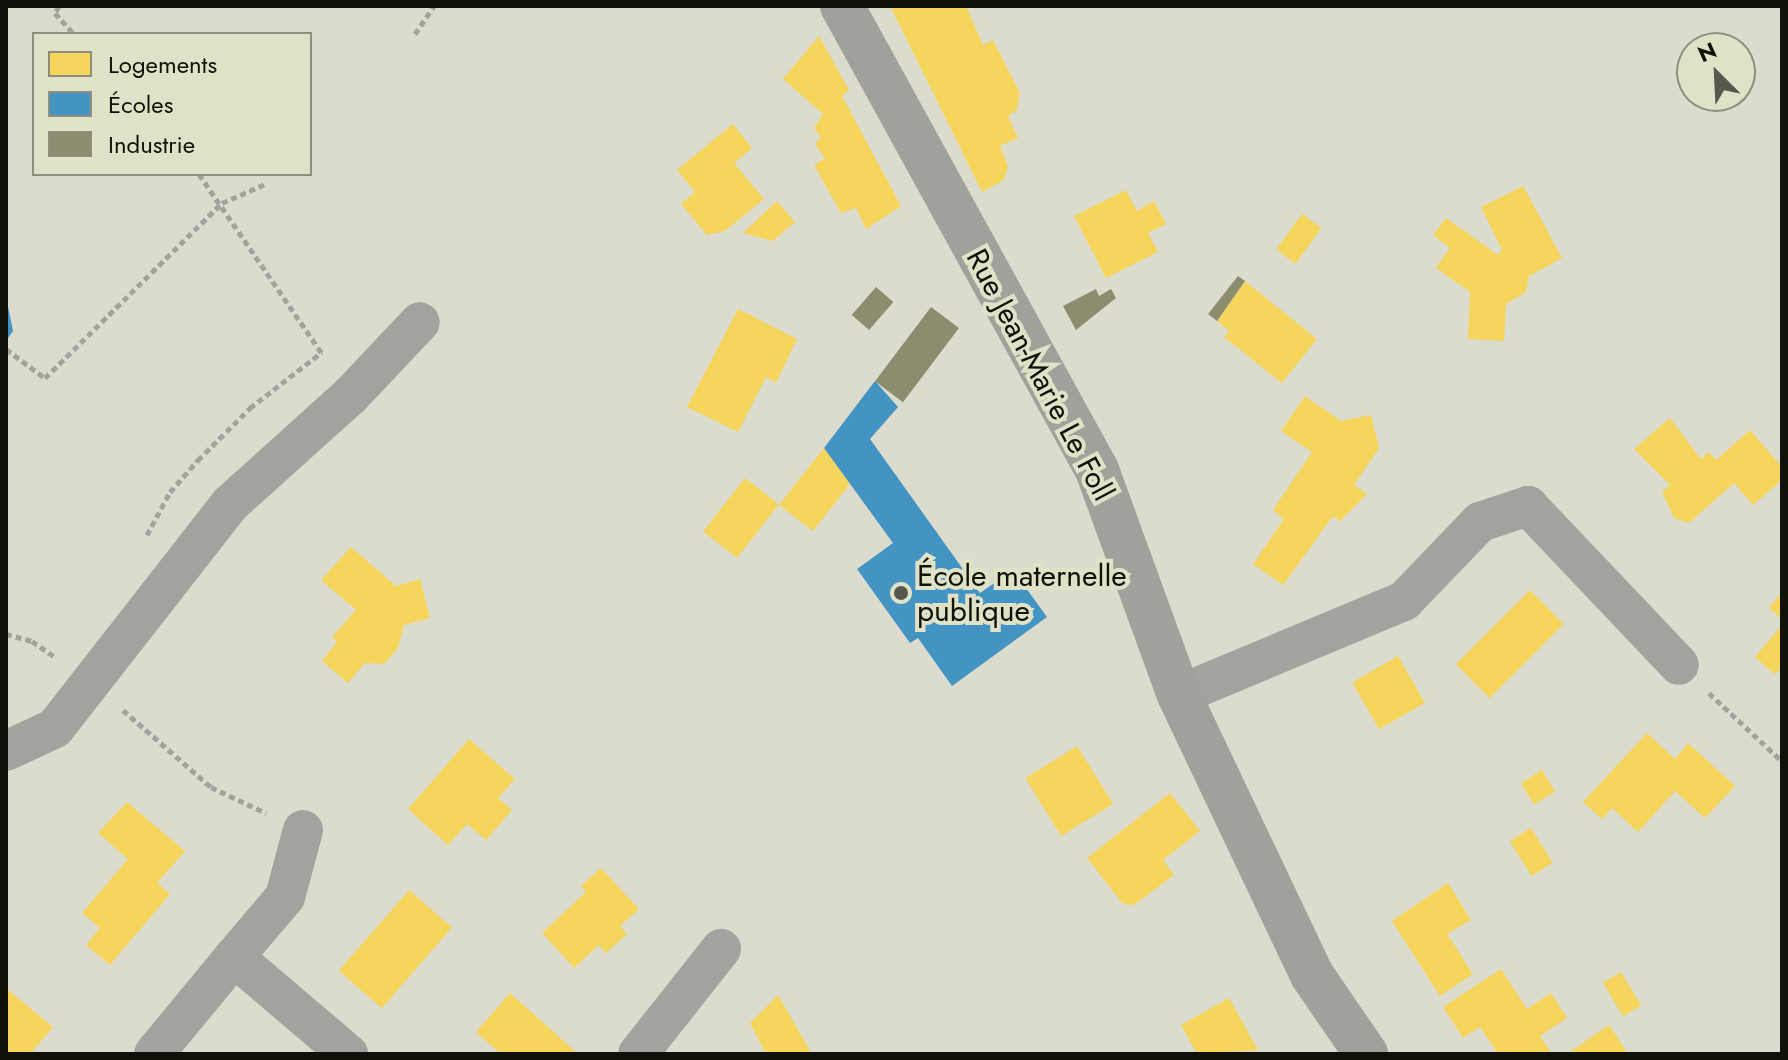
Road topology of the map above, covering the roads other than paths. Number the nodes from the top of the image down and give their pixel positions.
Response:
1 (842, 6) edge
2 (420, 322) dead end
3 (1679, 665) road end
4 (1179, 695) junction
5 (6, 751) edge
6 (303, 830) road end
7 (721, 949) dead end
8 (234, 957) junction
9 (154, 1054) edge
10 (348, 1054) edge
11 (638, 1054) edge
12 (1366, 1054) edge

1 - 4 main road, Rue Jean-Marie Le Foll
2 - 5 street
3 - 4 street
4 - 12 main road, Rue Jean-Marie Le Foll
6 - 8 street
7 - 11 street
8 - 9 street
8 - 10 street

